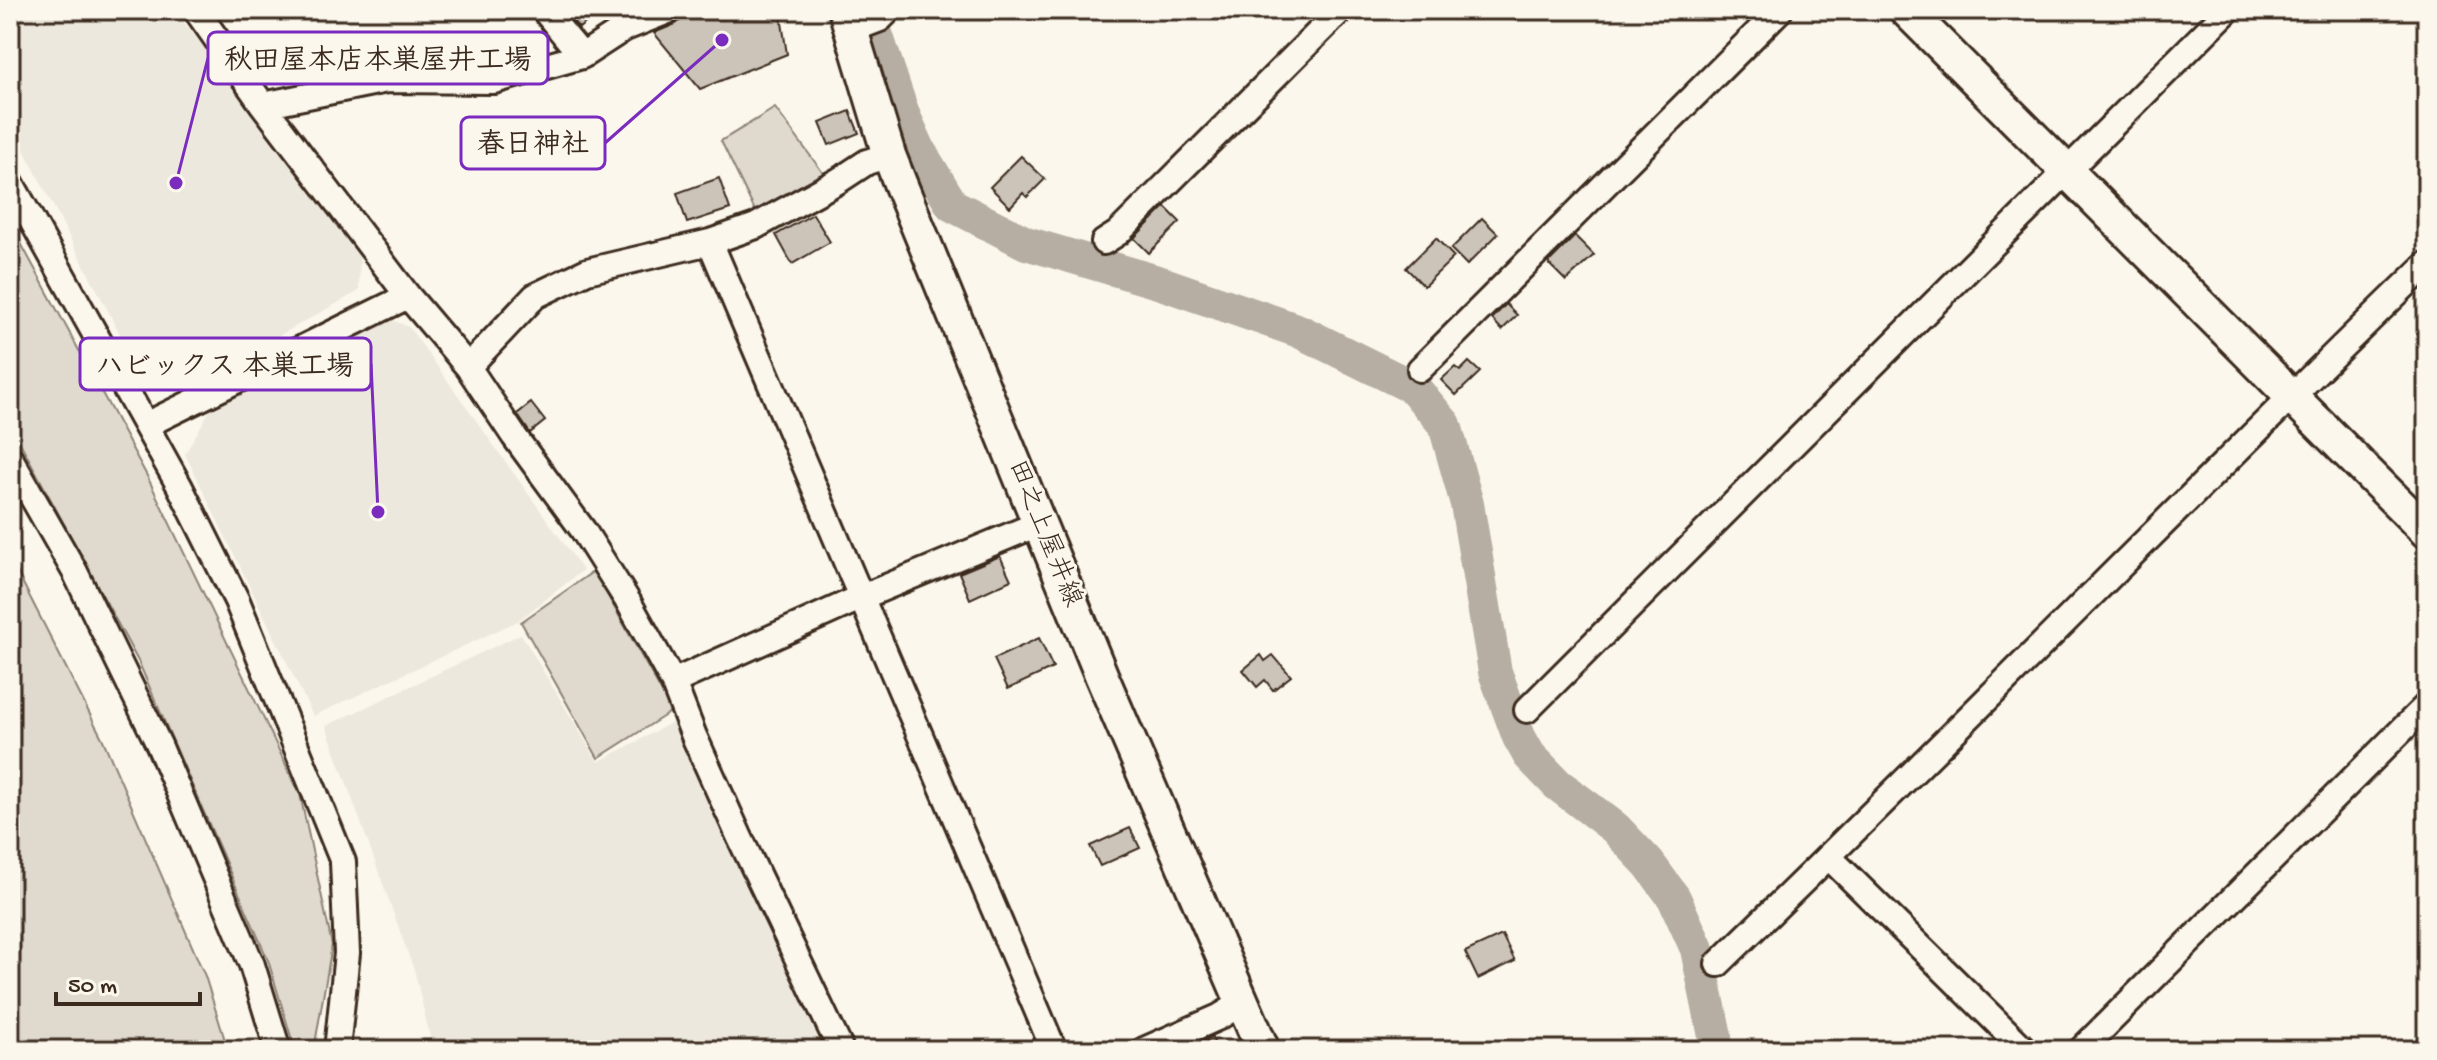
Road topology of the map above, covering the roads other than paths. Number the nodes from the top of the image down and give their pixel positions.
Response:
1 (196, 10) edge
2 (544, 10) edge
3 (670, 10) edge
4 (889, 10) edge
5 (1341, 10) edge
6 (1780, 10) edge
7 (1906, 10) edge
8 (2228, 10) edge
9 (848, 20) edge
10 (582, 56) junction
11 (263, 105) junction
12 (889, 155) junction
13 (2067, 171) junction
14 (10, 181) edge
15 (710, 242) junction
16 (1104, 242) dead end
17 (2427, 264) edge
18 (408, 296) junction
19 (468, 367) junction
20 (1420, 369) dead end
21 (2291, 395) junction
22 (146, 425) junction
23 (10, 458) edge
24 (1038, 524) junction
25 (2427, 532) edge
26 (862, 597) junction
27 (673, 682) junction
28 (2427, 705) edge
29 (1527, 710) dead end
30 (1829, 857) junction
31 (1718, 964) dead end
32 (1242, 1003) junction
33 (278, 1050) edge
34 (337, 1050) edge
35 (841, 1050) edge
36 (1054, 1050) edge
37 (1144, 1050) edge
38 (1263, 1050) edge
39 (2025, 1050) edge
40 (2081, 1050) edge

1 - 11 street
2 - 10 street
3 - 10 street
4 - 9 street
5 - 16 street
6 - 20 street
7 - 13 main road
8 - 13 street
9 - 12 main road, 田之上屋井線
10 - 11 street
11 - 18 street
12 - 15 street
12 - 24 main road, 田之上屋井線
13 - 21 main road
13 - 29 street
14 - 22 street
15 - 19 street
15 - 26 street
17 - 21 street
18 - 19 street
18 - 22 street
19 - 27 street
21 - 25 main road
21 - 30 street
22 - 34 street
23 - 33 street
24 - 26 street
24 - 32 main road, 田之上屋井線
26 - 27 street
26 - 36 street
27 - 35 street
28 - 40 street
30 - 31 street
30 - 39 street
32 - 37 street
32 - 38 main road, 田之上屋井線

